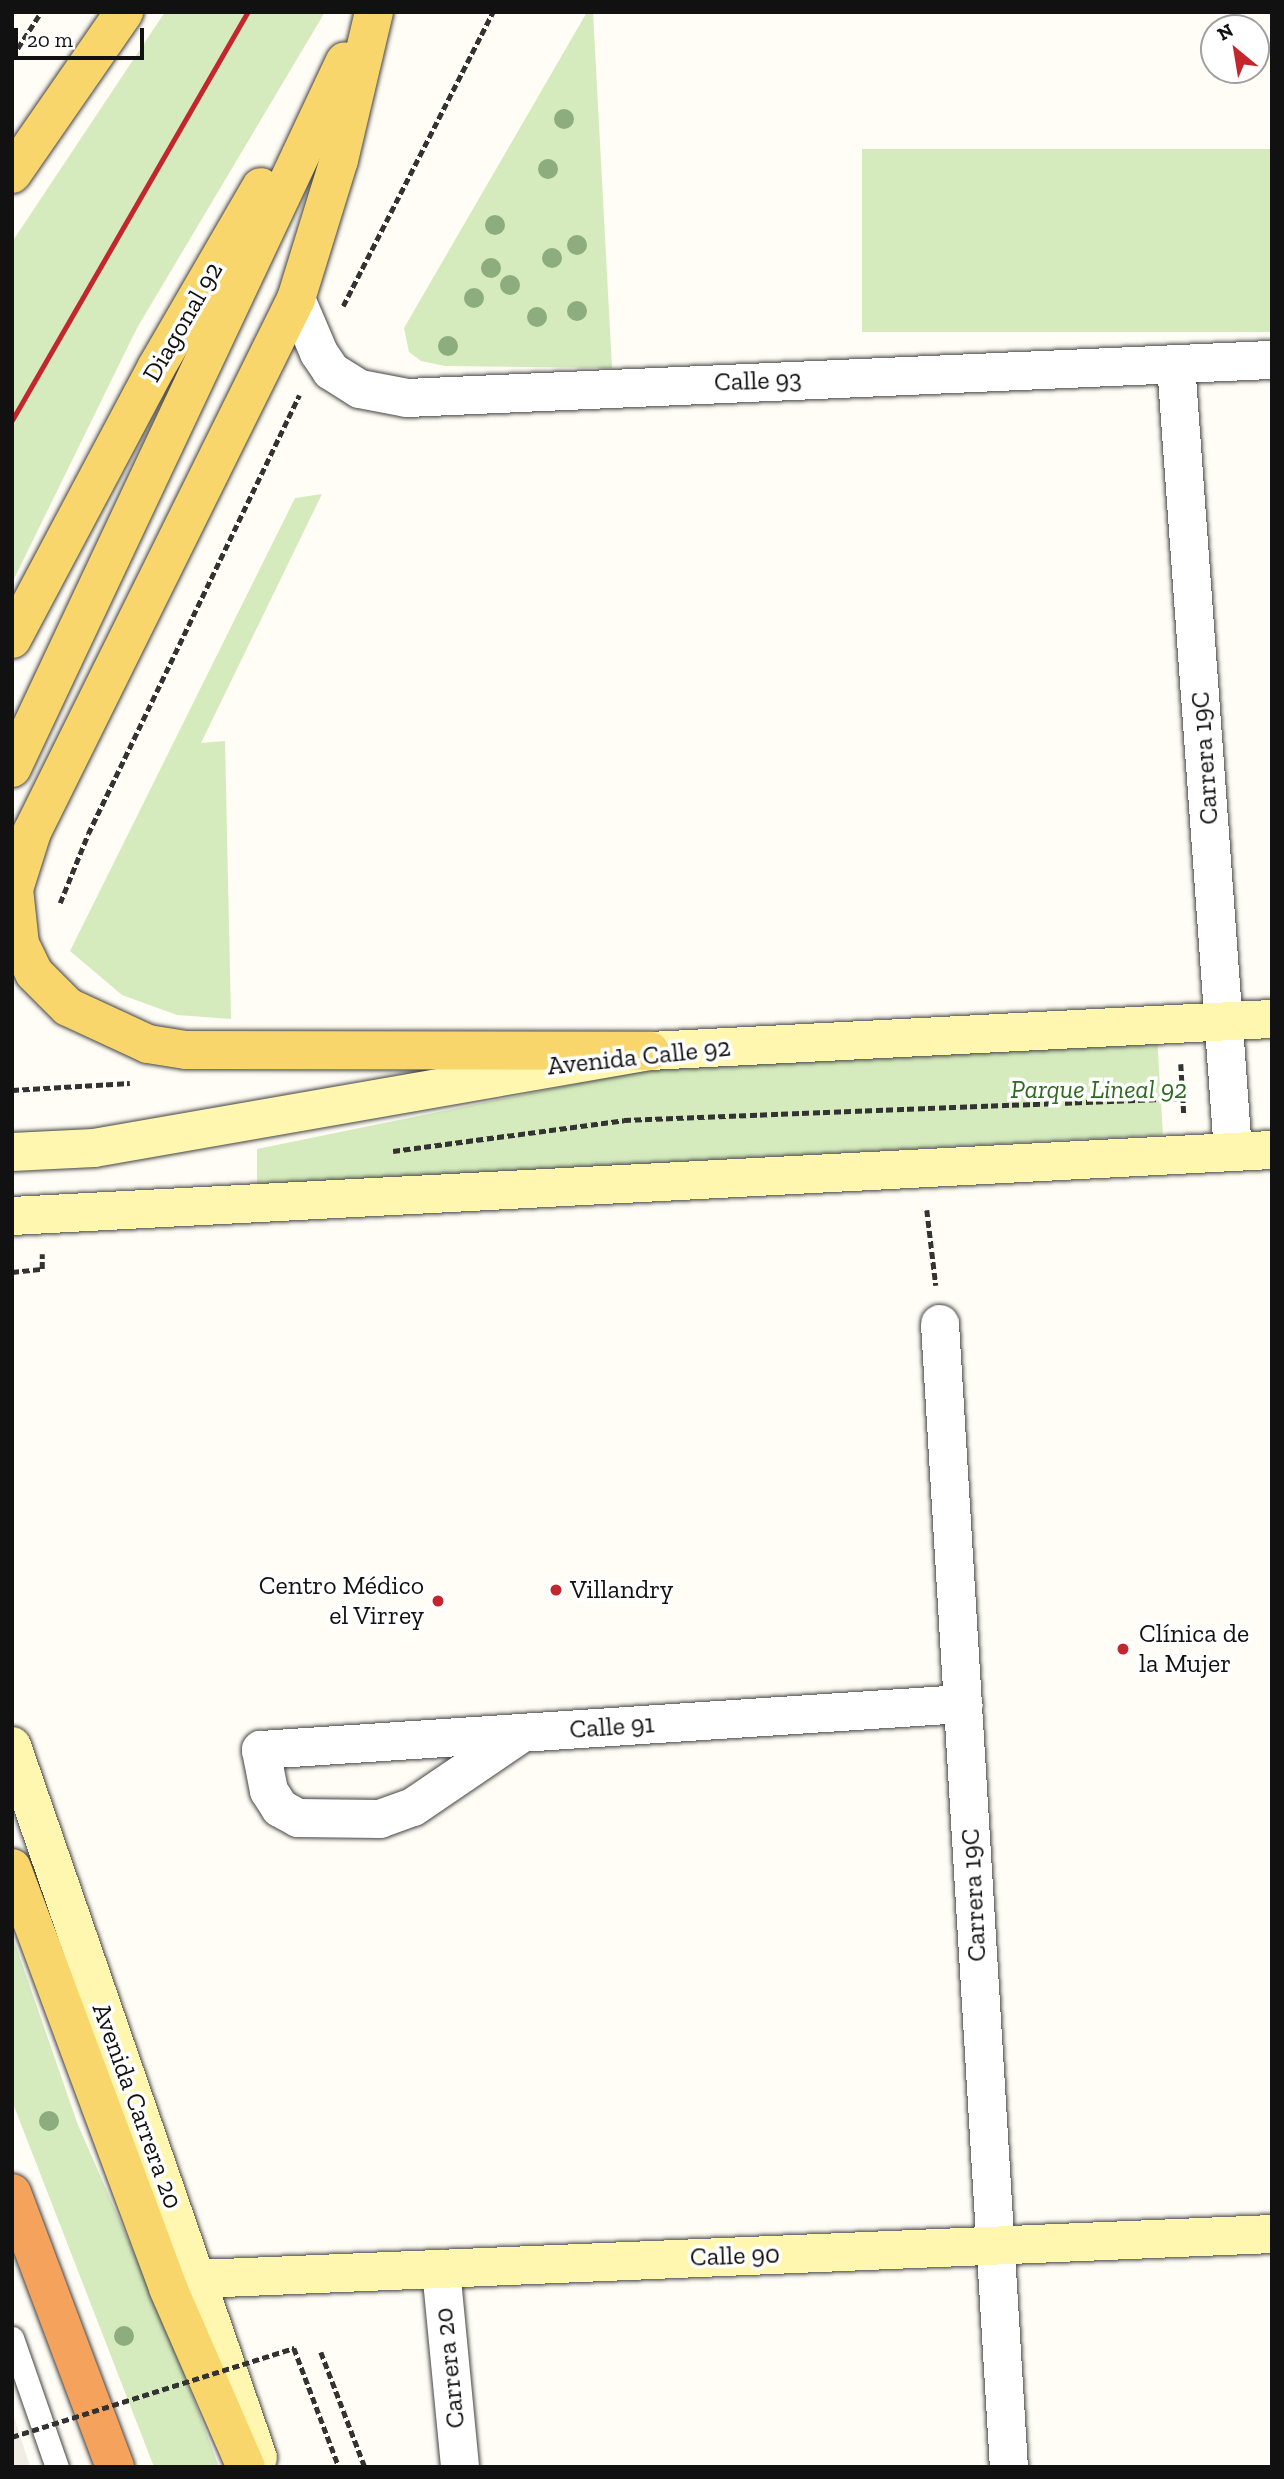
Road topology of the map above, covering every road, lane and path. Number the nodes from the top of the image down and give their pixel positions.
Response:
1 (41, 12) edge
2 (124, 12) edge
3 (367, 12) edge
4 (374, 12) edge
5 (494, 12) edge
6 (12, 57) edge
7 (26, 145) edge
8 (12, 168) edge
9 (12, 174) edge
10 (296, 299) junction
11 (319, 353) junction
12 (1272, 360) edge
13 (1176, 364) junction
14 (12, 639) edge
15 (12, 768) edge
16 (18, 935) junction
17 (1272, 1018) edge
18 (1224, 1020) junction
19 (1179, 1023) junction
20 (650, 1051) junction
21 (142, 1083) dead end
22 (12, 1090) edge
23 (1228, 1097) junction
24 (1183, 1098) junction
25 (1272, 1150) edge
26 (1233, 1152) junction
27 (12, 1153) edge
28 (380, 1153) dead end
29 (1186, 1154) junction
30 (923, 1168) junction
31 (17, 1221) edge
32 (42, 1269) dead end
33 (12, 1272) edge
34 (940, 1324) joint
35 (963, 1704) junction
36 (522, 1732) junction
37 (12, 1746) edge
38 (12, 1868) edge
39 (12, 2193) edge
40 (1272, 2234) edge
41 (996, 2245) junction
42 (440, 2269) junction
43 (199, 2279) junction
44 (12, 2338) edge
45 (321, 2352) dead end
46 (12, 2437) edge
47 (57, 2467) edge
48 (115, 2467) edge
49 (246, 2467) edge
50 (261, 2467) edge
51 (340, 2467) edge
52 (365, 2467) edge
53 (460, 2467) edge
54 (1009, 2467) edge

1 - 6 path
2 - 7 main road
3 - 14 main road, Diagonal 92
3 - 15 main road
4 - 10 main road
5 - 11 path
7 - 8 main road
7 - 9 main road
10 - 11 street, Calle 93
10 - 16 main road
11 - 13 street, Calle 93
11 - 16 path
12 - 13 street, Calle 93
13 - 18 street, Carrera 19C
16 - 20 main road
17 - 18 main road, Avenida Calle 92
18 - 19 main road, Avenida Calle 92
18 - 23 street, Carrera 19C
19 - 20 main road, Avenida Calle 92
19 - 24 path
20 - 27 main road, Avenida Calle 92
21 - 22 path
23 - 24 path
23 - 26 street, Carrera 19C
24 - 28 path
24 - 29 path
25 - 26 main road
26 - 29 main road
29 - 30 main road
30 - 31 main road
30 - 34 path
32 - 33 path
34 - 35 street, Carrera 19C
35 - 36 street, Calle 91
35 - 41 street, Carrera 19C
36 - 36 street, Calle 91
37 - 43 main road, Avenida Carrera 20
38 - 49 main road
39 - 48 highway
40 - 41 main road, Calle 90
41 - 42 main road, Calle 90
41 - 54 street, Carrera 19C
42 - 43 main road, Calle 90
42 - 53 street, Carrera 20
43 - 50 main road, Avenida Carrera 20
44 - 47 lane
45 - 52 path
46 - 51 path, bridge

